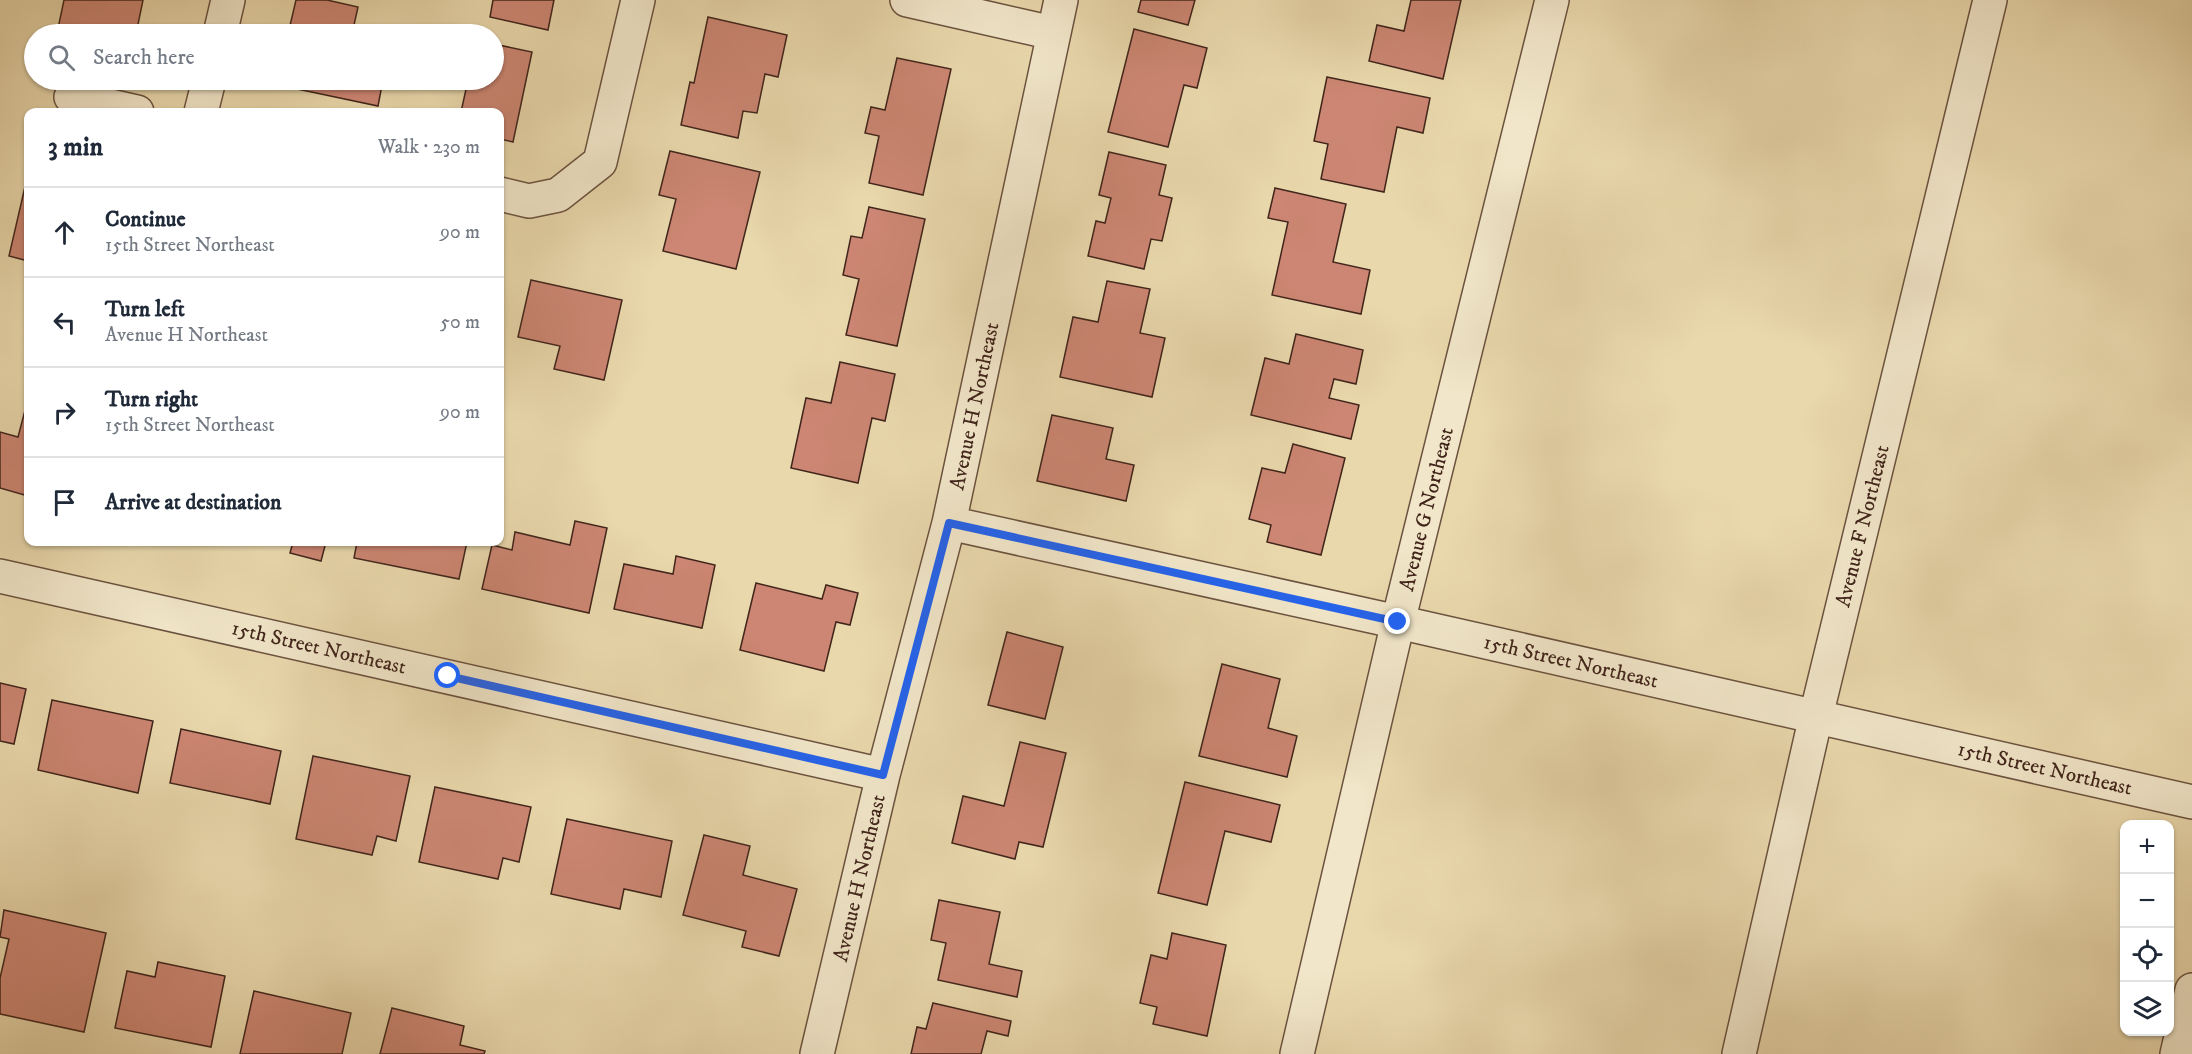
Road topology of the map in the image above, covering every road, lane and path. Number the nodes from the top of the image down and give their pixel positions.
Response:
1 (228, 0) edge
2 (638, 0) edge
3 (907, 0) edge
4 (1061, 0) edge
5 (1552, 0) edge
6 (1990, 0) edge
7 (222, 24) edge
8 (1053, 33) junction
9 (206, 90) edge
10 (71, 97) dead end
11 (119, 108) edge
12 (202, 108) edge
13 (504, 195) edge
14 (949, 523) junction
15 (0, 576) edge
16 (1398, 622) junction
17 (1816, 716) junction
18 (883, 775) junction
19 (2192, 802) edge
20 (2192, 990) edge
21 (817, 1054) edge
22 (1298, 1054) edge
23 (1739, 1054) edge
24 (2177, 1054) edge

1 - 7 street
2 - 13 street
3 - 8 street
4 - 8 street, Avenue H Northeast
5 - 16 street, Avenue G Northeast
6 - 17 street, Avenue F Northeast
8 - 14 street, Avenue H Northeast
9 - 12 street
10 - 11 street
14 - 16 street, 15th Street Northeast
14 - 18 street, Avenue H Northeast
15 - 18 street, 15th Street Northeast
16 - 17 street, 15th Street Northeast
16 - 22 street, Avenue G Northeast
17 - 19 street, 15th Street Northeast
17 - 23 street, Avenue F Northeast
18 - 21 street, Avenue H Northeast
20 - 24 street

